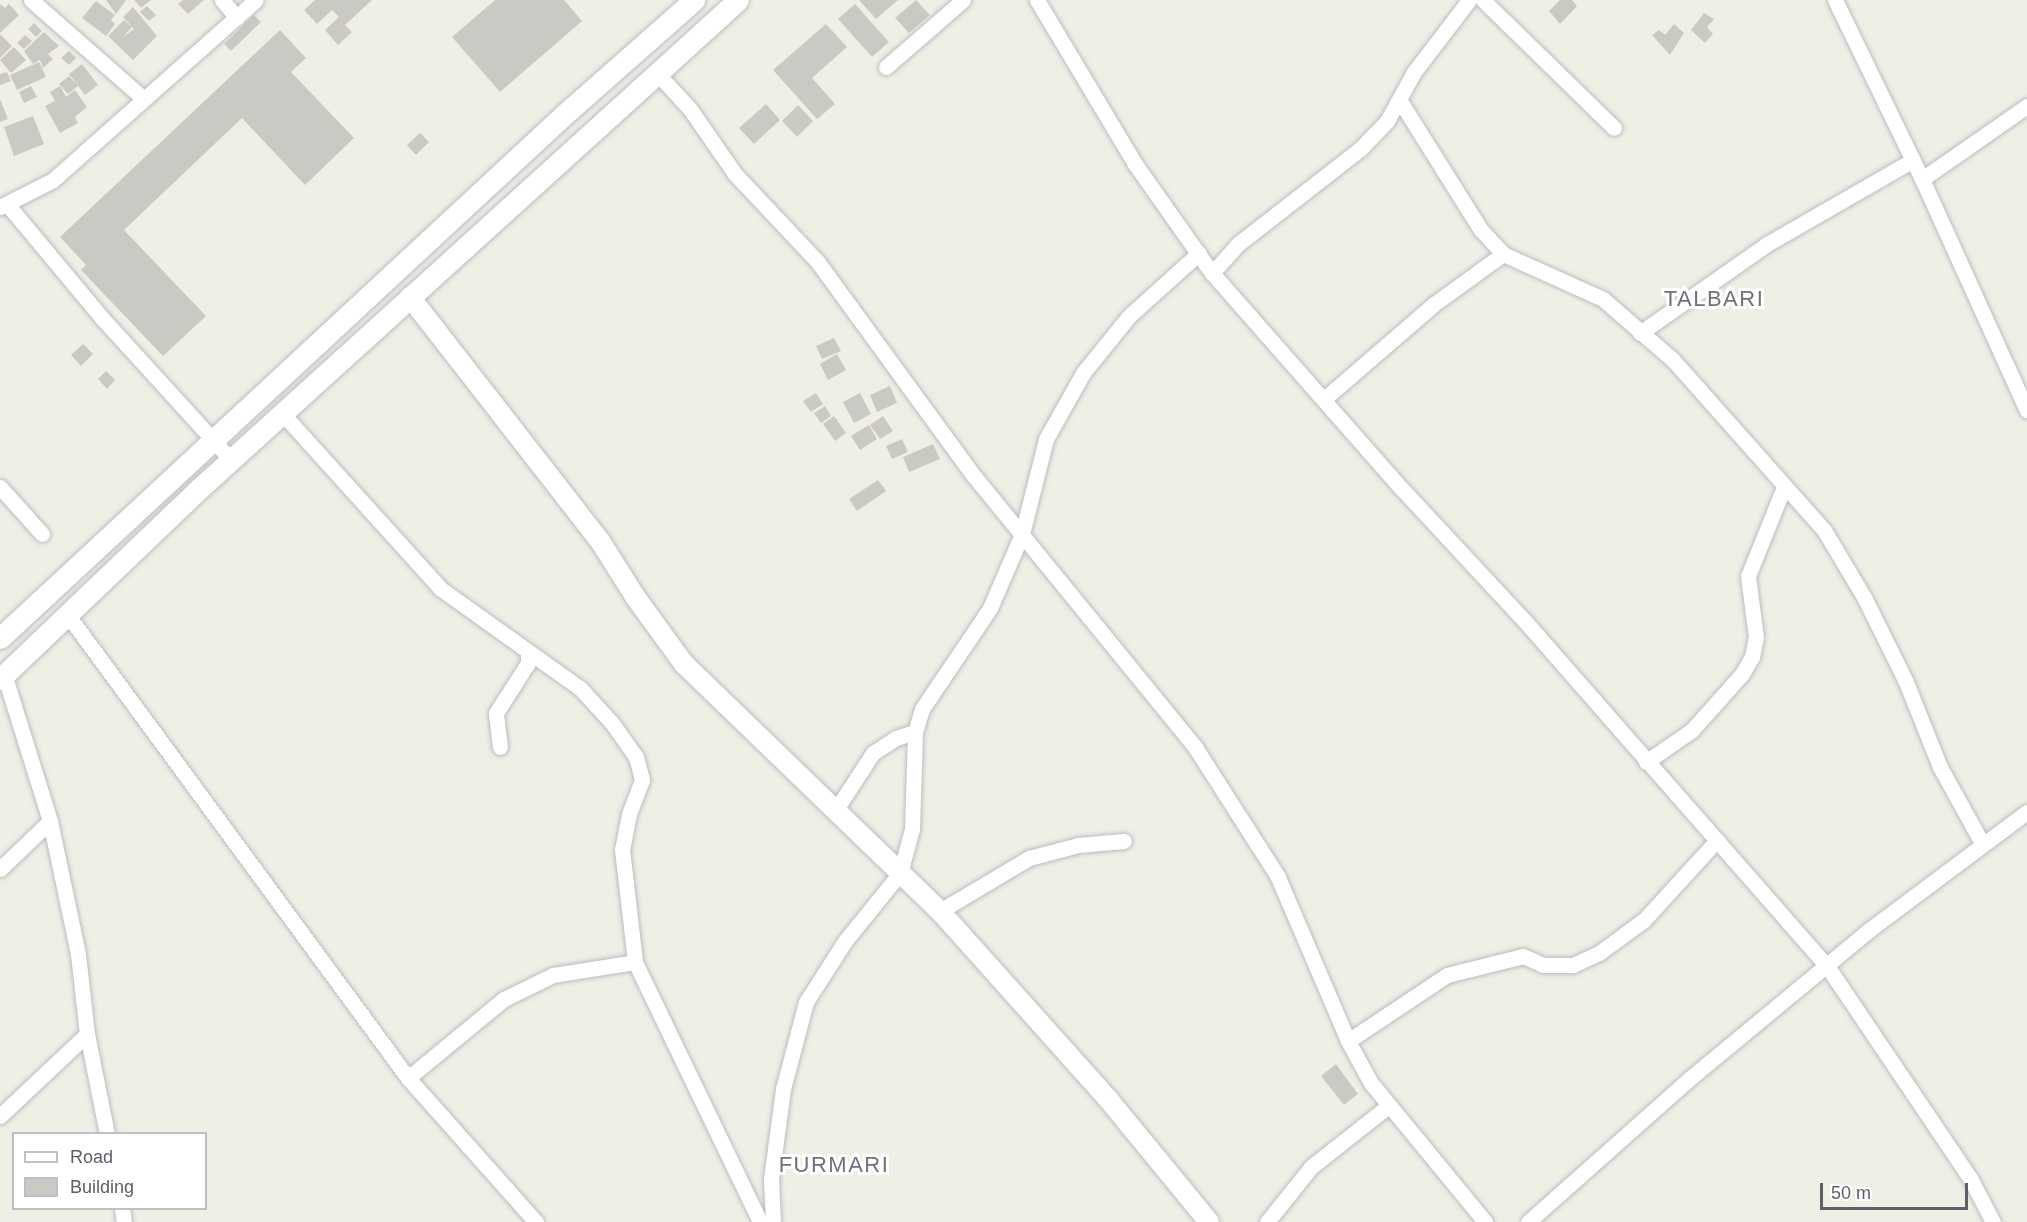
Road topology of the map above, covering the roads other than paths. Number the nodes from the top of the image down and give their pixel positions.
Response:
1 (31, 0) edge
2 (222, 0) edge
3 (256, 0) edge
4 (694, 0) edge
5 (738, 0) edge
6 (963, 0) edge
7 (1037, 0) edge
8 (1469, 0) edge
9 (1483, 0) edge
10 (1835, 0) edge
11 (237, 18) junction
12 (886, 67) dead end
13 (656, 72) junction
14 (144, 99) junction
15 (1400, 101) junction
16 (2027, 106) edge
17 (1614, 128) dead end
18 (1913, 160) junction
19 (1922, 179) junction
20 (3, 206) edge
21 (1199, 253) junction
22 (1503, 254) junction
23 (1212, 273) junction
24 (410, 297) junction
25 (1640, 333) junction
26 (1324, 399) junction
27 (2027, 410) edge
28 (282, 413) junction
29 (214, 439) junction
30 (231, 460) junction
31 (1784, 487) junction
32 (0, 488) edge
33 (42, 534) dead end
34 (1022, 534) junction
35 (67, 614) junction
36 (0, 638) edge
37 (528, 652) junction
38 (2, 677) edge
39 (915, 732) junction
40 (500, 747) dead end
41 (1646, 762) junction
42 (835, 811) junction
43 (2027, 812) edge
44 (50, 821) junction
45 (1717, 840) junction
46 (1124, 841) dead end
47 (1982, 843) junction
48 (0, 869) edge
49 (900, 873) junction
50 (940, 911) junction
51 (635, 962) junction
52 (1827, 966) junction
53 (87, 1034) junction
54 (1348, 1041) junction
55 (408, 1078) junction
56 (1387, 1107) junction
57 (0, 1116) edge
58 (108, 1132) edge
59 (536, 1222) edge
60 (760, 1222) edge
61 (773, 1222) edge
62 (1209, 1222) edge
63 (1267, 1222) edge
64 (1485, 1222) edge
65 (1528, 1222) edge
66 (1993, 1222) edge

1 - 14 street
2 - 11 street
3 - 11 street
4 - 29 main road
5 - 13 main road
6 - 12 street
7 - 21 street
8 - 15 street
9 - 17 street
10 - 18 street
11 - 14 street
13 - 24 main road
13 - 34 street
14 - 20 street
15 - 22 street
15 - 23 street
16 - 19 street
18 - 19 street
18 - 25 street
19 - 27 street
20 - 29 street
21 - 23 street
21 - 34 street
22 - 25 street
22 - 26 street
23 - 26 street
24 - 28 main road
24 - 42 street
25 - 31 street
26 - 41 street
28 - 30 main road
28 - 37 street
29 - 30 street
29 - 36 main road
30 - 35 main road
31 - 41 street
31 - 47 street
32 - 33 street
34 - 39 street
34 - 54 street
35 - 38 main road
35 - 55 street
37 - 40 street
37 - 51 street
38 - 44 street
39 - 42 street
39 - 49 street
41 - 45 street
42 - 49 street
43 - 47 street
44 - 48 street
44 - 53 street
45 - 52 street
45 - 54 street
46 - 50 street
47 - 52 street
49 - 50 street
49 - 61 street
50 - 62 street
51 - 55 street
51 - 60 street
52 - 65 street
52 - 66 street
53 - 57 street
53 - 58 street
54 - 56 street
55 - 59 street
56 - 63 street
56 - 64 street

